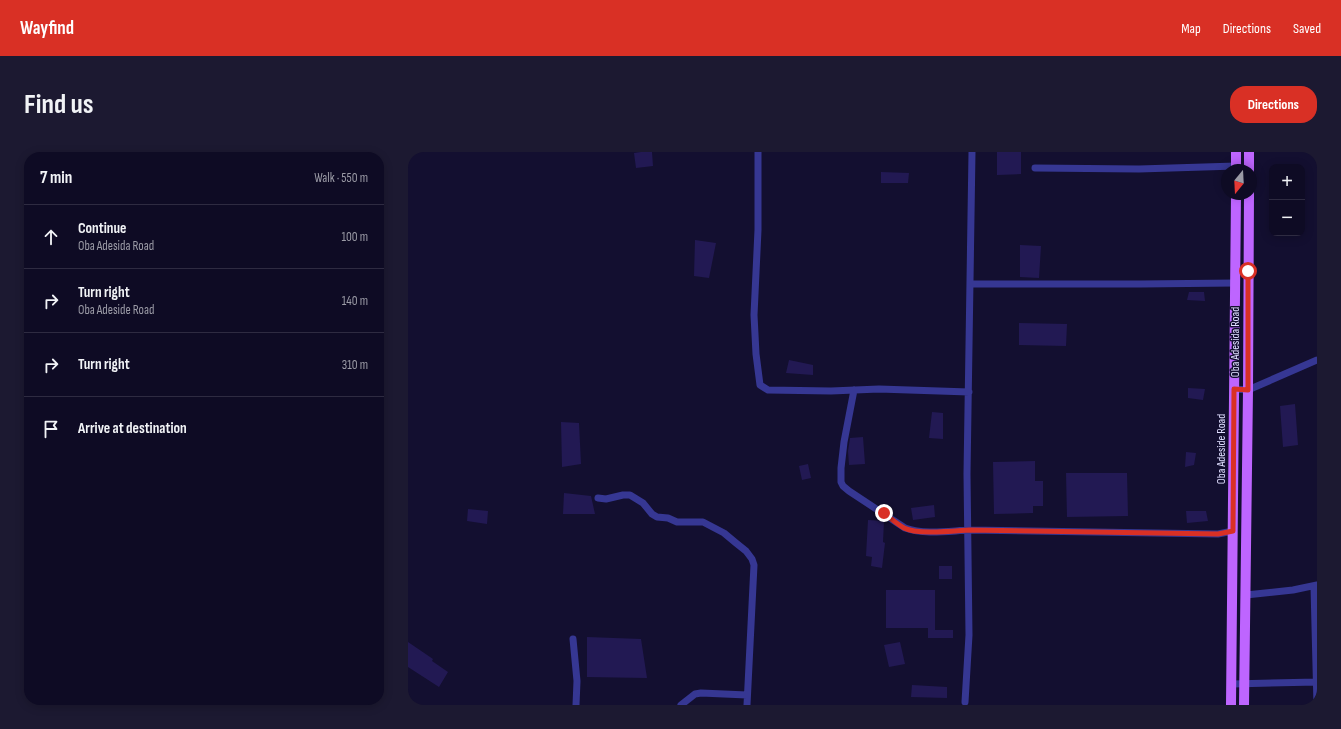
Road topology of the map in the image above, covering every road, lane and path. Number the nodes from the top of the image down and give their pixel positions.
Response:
1 (758, 152) edge
2 (972, 152) edge
3 (1236, 152) edge
4 (1249, 152) edge
5 (1236, 164) edge
6 (1249, 164) edge
7 (1035, 168) dead end
8 (1221, 168) edge
9 (1236, 200) edge
10 (1249, 200) edge
11 (1234, 283) junction
12 (970, 284) junction
13 (1317, 360) edge
14 (1234, 389) junction
15 (854, 390) junction
16 (1248, 390) junction
17 (969, 392) junction
18 (598, 498) dead end
19 (969, 530) junction
20 (1233, 536) junction
21 (1315, 586) edge
22 (1246, 595) junction
23 (572, 639) dead end
24 (1317, 682) edge
25 (1232, 684) junction
26 (1245, 684) junction
27 (747, 695) junction
28 (965, 702) dead end
29 (576, 705) edge
30 (681, 705) edge
31 (747, 705) edge
32 (1232, 705) edge
33 (1244, 705) edge
34 (1317, 705) edge

1 - 15 street
2 - 12 street
3 - 5 main road
4 - 6 main road
7 - 8 street
9 - 11 main road, Oba Adeside Road
10 - 16 main road, Oba Adesida Road
11 - 12 street
11 - 14 main road, Oba Adeside Road
12 - 17 street
13 - 16 street
14 - 16 street
14 - 20 main road, Oba Adeside Road
15 - 17 street
15 - 19 street
16 - 22 main road, Oba Adesida Road
17 - 19 street
18 - 27 street
19 - 20 street
19 - 28 street
20 - 25 main road, Oba Adeside Road
21 - 22 street
21 - 24 street
22 - 26 main road, Oba Adesida Road
23 - 29 street
24 - 26 street
24 - 34 street
25 - 26 street
25 - 32 main road, Oba Adeside Road
26 - 33 main road, Oba Adesida Road
27 - 30 street
27 - 31 street

